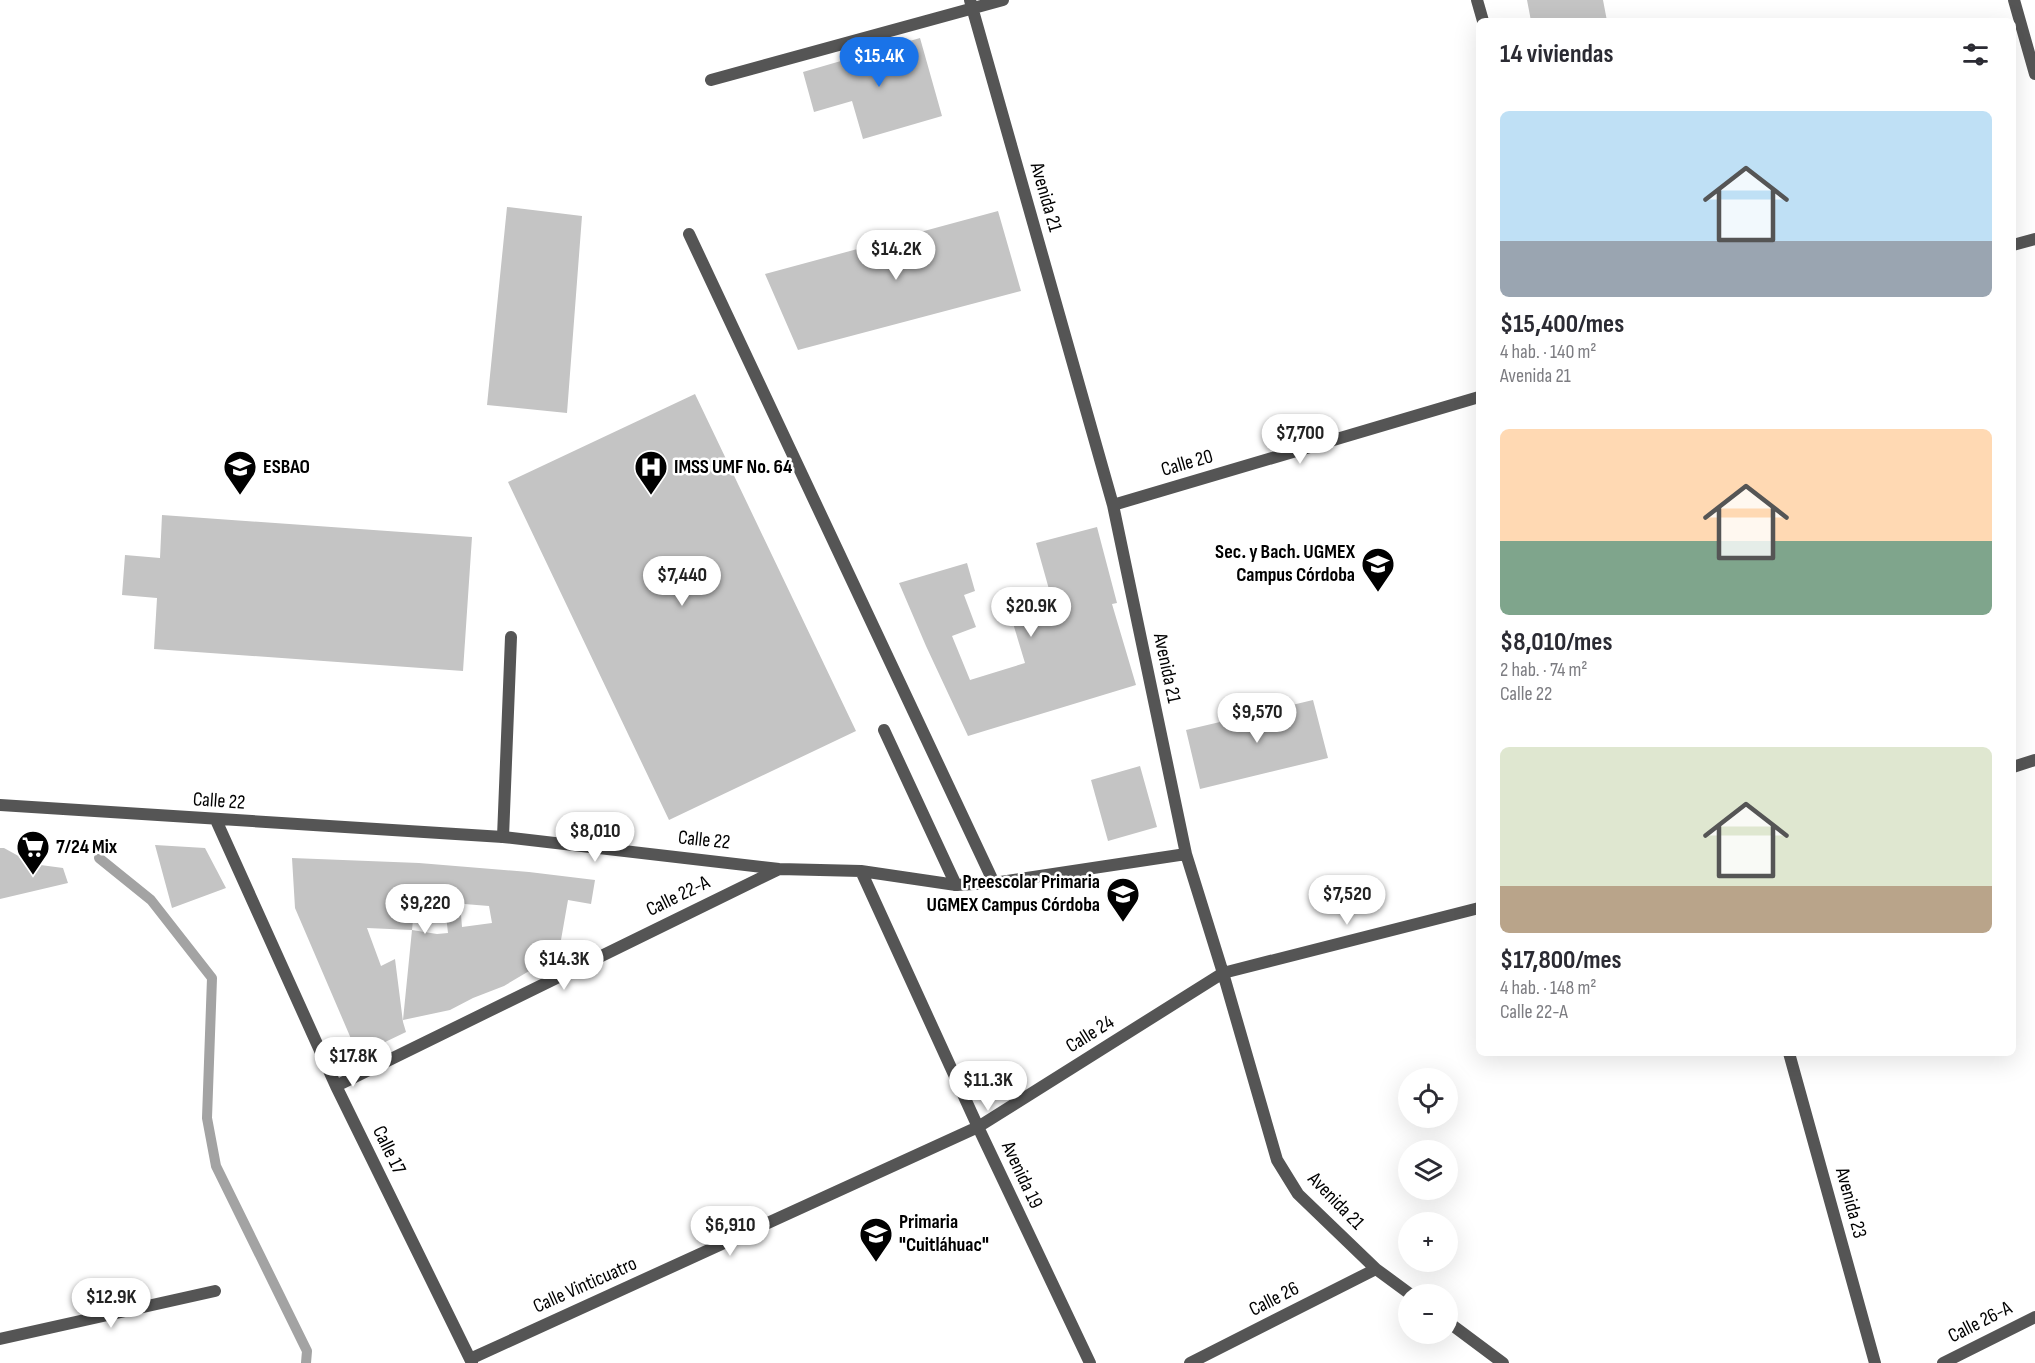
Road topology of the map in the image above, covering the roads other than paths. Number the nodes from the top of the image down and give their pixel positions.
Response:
1 (1003, 0) edge
2 (1477, 0) edge
3 (2014, 0) edge
4 (972, 4) edge
5 (1482, 18) edge
6 (2035, 74) edge
7 (711, 80) dead end
8 (689, 234) dead end
9 (2035, 239) edge
10 (2016, 244) edge
11 (1476, 398) edge
12 (1113, 505) junction
13 (511, 637) dead end
14 (884, 730) dead end
15 (2035, 760) edge
16 (2016, 765) edge
17 (0, 805) edge
18 (216, 820) junction
19 (503, 837) junction
20 (1186, 854) junction
21 (779, 868) junction
22 (861, 872) junction
23 (994, 884) junction
24 (956, 885) junction
25 (1476, 909) edge
26 (1223, 973) junction
27 (1790, 1056) edge
28 (336, 1086) junction
29 (978, 1127) junction
30 (1376, 1269) junction
31 (1398, 1285) edge
32 (215, 1291) dead end
33 (2035, 1317) edge
34 (1458, 1329) edge
35 (0, 1339) edge
36 (471, 1361) edge
37 (1090, 1363) edge
38 (1190, 1363) edge
39 (1503, 1363) edge
40 (1875, 1363) edge
41 (1943, 1363) edge

1 - 4 street
2 - 5 street
3 - 6 street
4 - 7 street
4 - 12 street, Avenida 21
8 - 23 street
9 - 10 street
11 - 12 street, Calle 20
12 - 20 street, Avenida 21
13 - 19 street
14 - 24 street
15 - 16 street
17 - 18 street, Calle 22
18 - 19 street, Calle 22
18 - 28 street, Calle 17
19 - 21 street, Calle 22
20 - 23 street, Calle 22
20 - 26 street, Avenida 21
21 - 22 street, Calle 22
21 - 28 street, Calle 22-A
22 - 24 street, Calle 22
22 - 29 street, Avenida 19
23 - 24 street, Calle 22
25 - 26 street
26 - 29 street, Calle 24
26 - 30 street, Avenida 21
27 - 40 street, Avenida 23
28 - 36 street, Calle 17
29 - 36 street, Calle Vinticuatro
29 - 37 street, Avenida 19
30 - 31 street, Avenida 21
30 - 38 street, Calle 26
32 - 35 street
33 - 41 street, Calle 26-A
34 - 39 street

